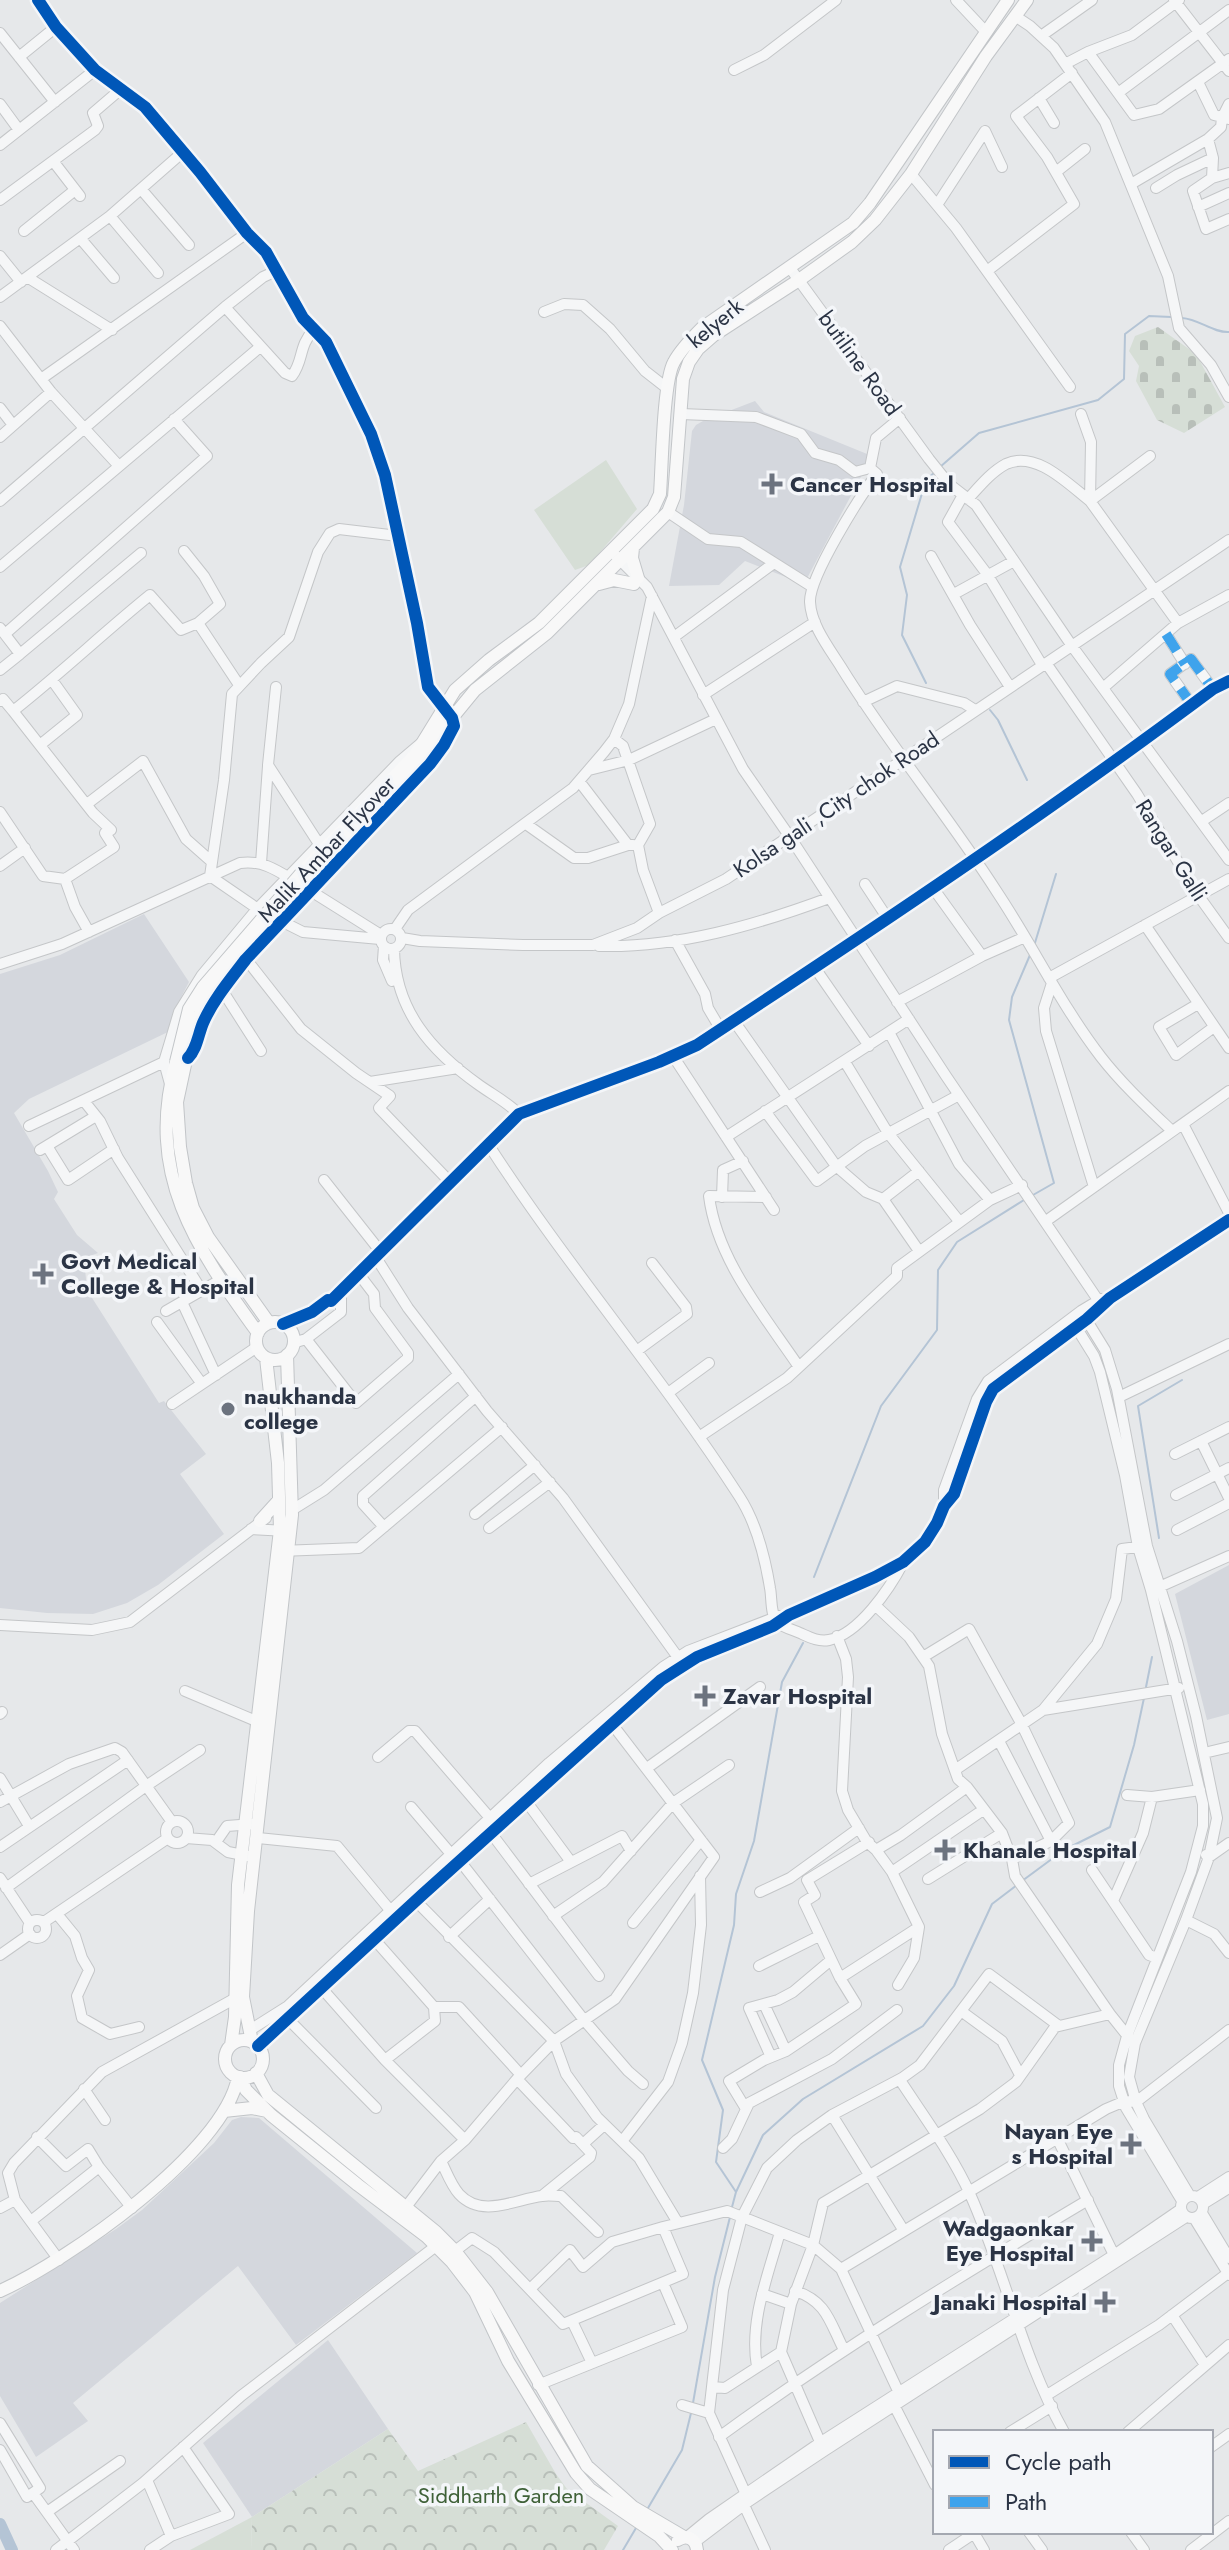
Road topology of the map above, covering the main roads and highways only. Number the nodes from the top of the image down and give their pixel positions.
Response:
1 (1008, 0) edge
2 (1027, 0) edge
3 (633, 548) junction
4 (613, 558) junction
5 (595, 586) junction
6 (532, 637) junction
7 (448, 713) junction
8 (422, 743) joint
9 (179, 1057) junction
10 (269, 1323) junction
11 (258, 1333) junction
12 (287, 1355) junction
13 (266, 1358) junction
14 (279, 1500) junction
15 (288, 1514) junction
16 (282, 1549) junction
17 (253, 2039) junction
18 (231, 2045) junction
19 (256, 2073) junction
20 (236, 2075) junction
21 (267, 2111) junction
22 (220, 2117) junction
23 (1, 2289) edge
24 (631, 2511) junction
25 (662, 2532) junction
26 (693, 2544) edge
27 (673, 2550) edge

1 - 4 main road, kelyerk
2 - 3 main road
3 - 4 main road
3 - 5 main road
4 - 5 main road
4 - 6 main road, kelyerk
5 - 6 main road
6 - 7 main road, kelyerk
7 - 8 main road, kelyerk
7 - 9 main road, Malik Ambar Flyover, bridge
8 - 9 main road, Malik Ambar Flyover, bridge
9 - 10 main road
9 - 11 main road, Malik Ambar Flyover
10 - 11 main road
10 - 12 main road
11 - 13 main road
12 - 13 main road
12 - 15 main road
13 - 14 main road
14 - 15 main road
14 - 16 main road
15 - 16 main road
16 - 17 main road
16 - 18 main road
17 - 18 main road
17 - 19 main road
18 - 20 main road
19 - 20 main road
19 - 24 main road
20 - 21 main road
20 - 22 main road
21 - 22 main road
21 - 24 main road
22 - 23 main road
24 - 25 main road
25 - 26 main road
25 - 27 main road
26 - 27 main road

